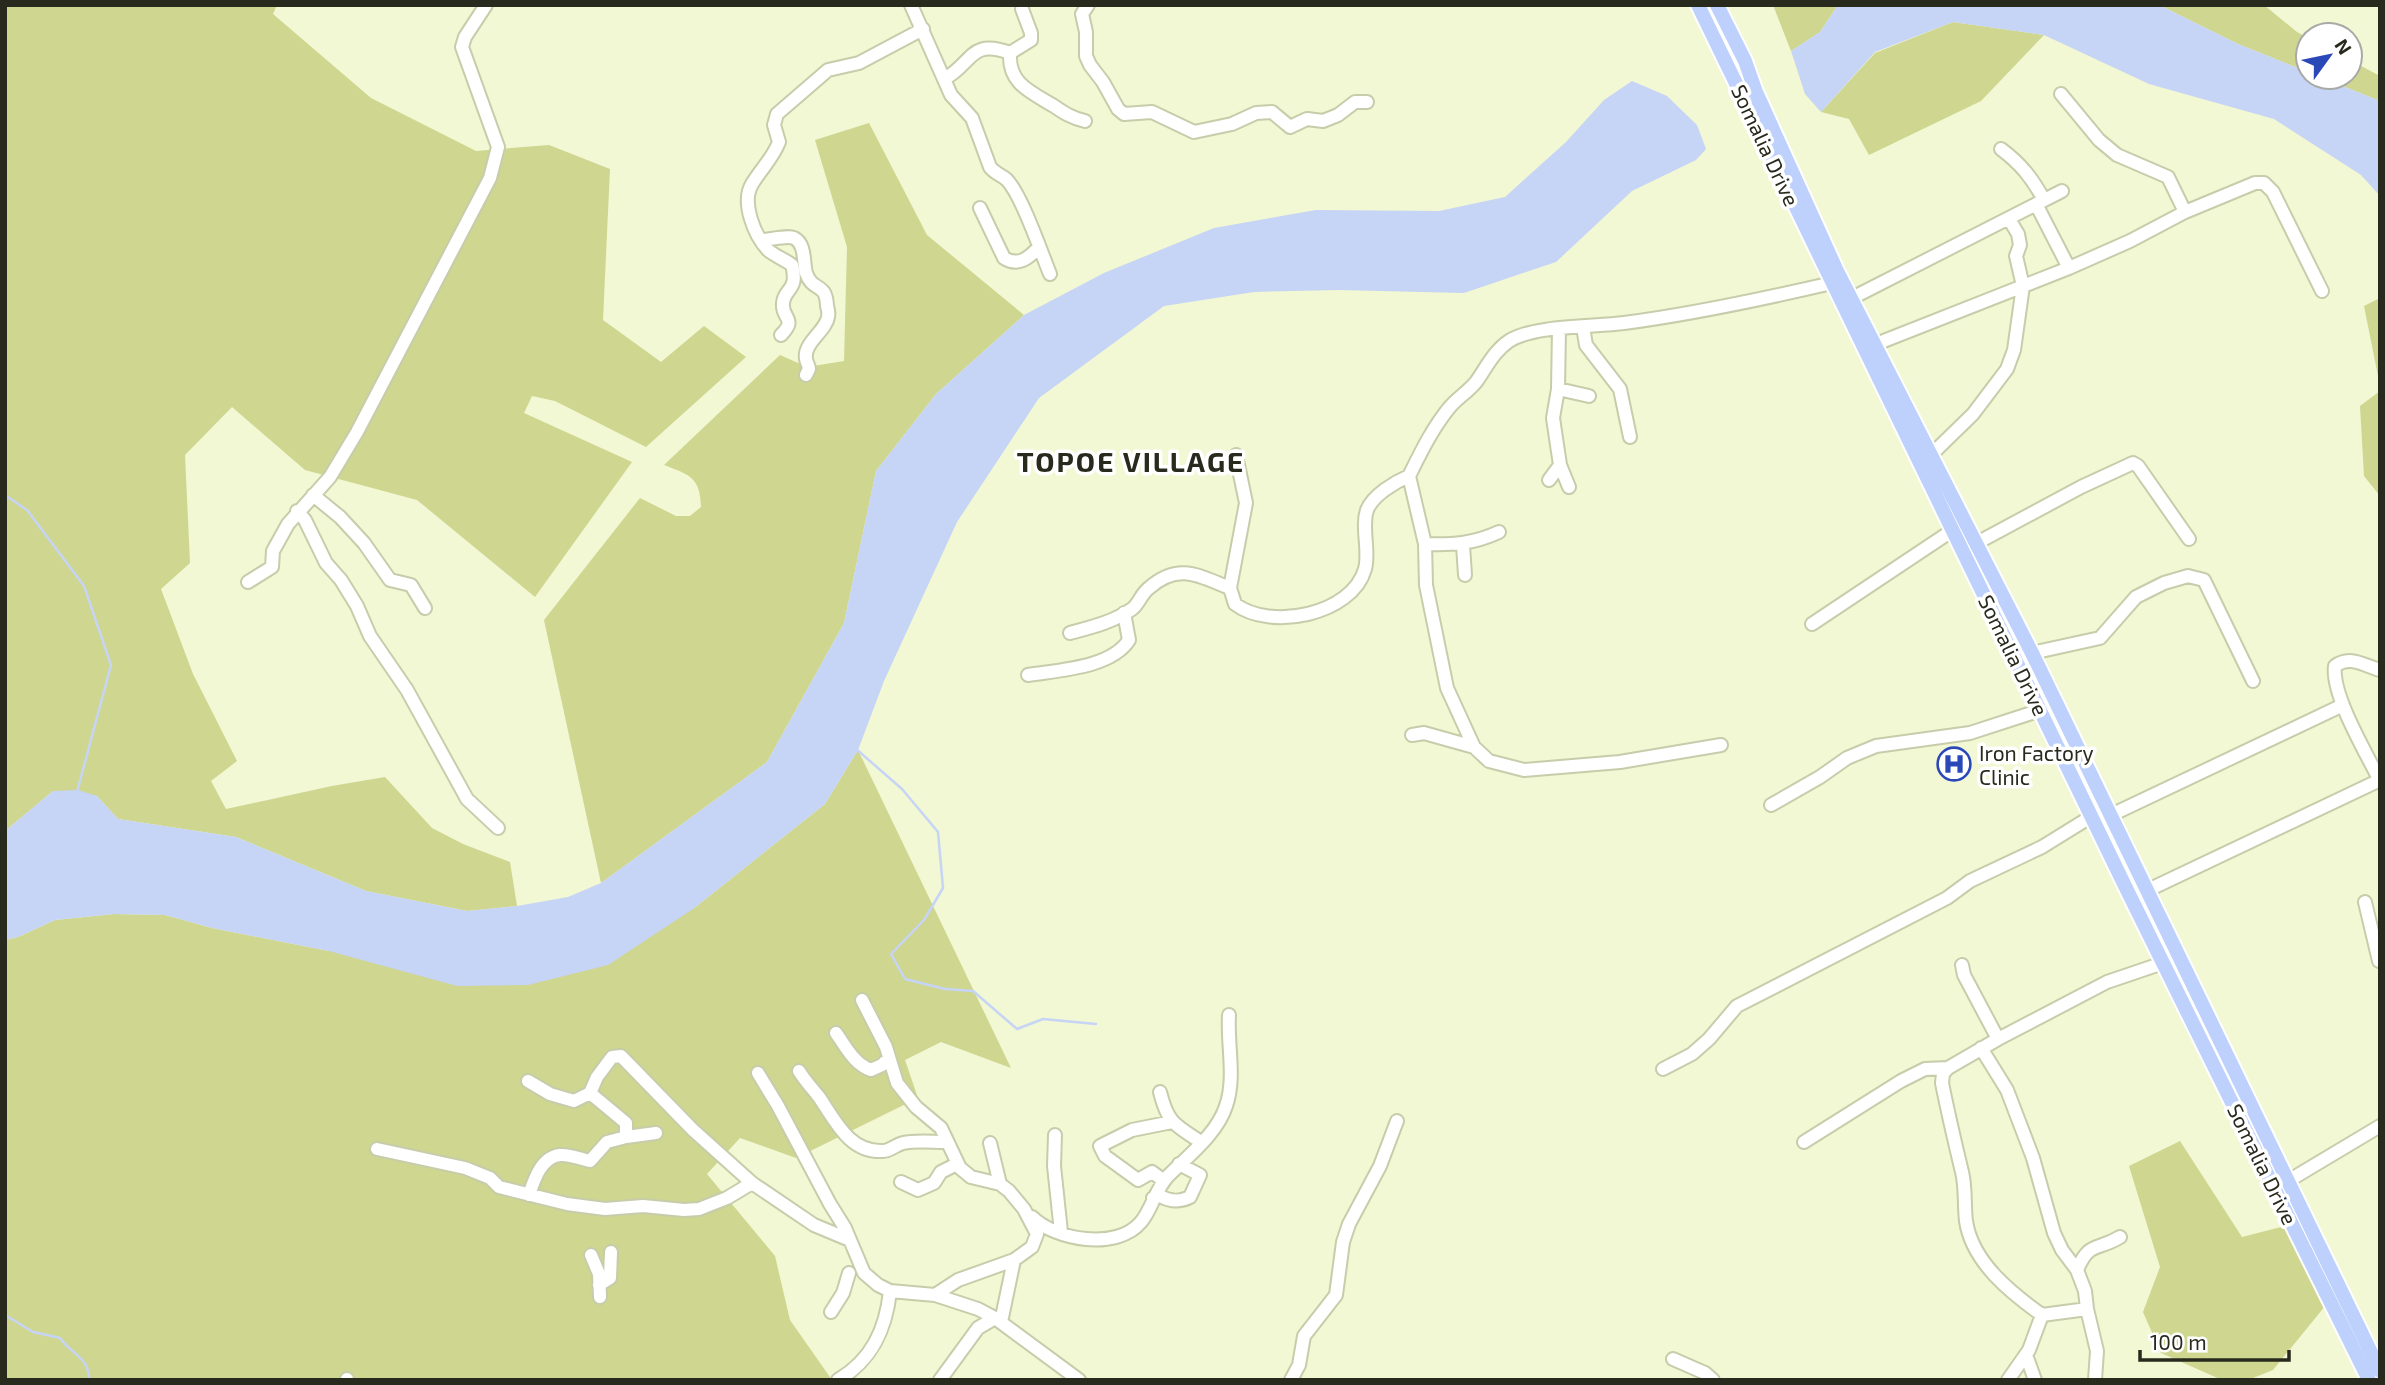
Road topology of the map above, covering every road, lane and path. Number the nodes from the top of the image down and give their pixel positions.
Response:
1 (486, 5) edge
2 (911, 5) edge
3 (1088, 5) edge
4 (1698, 5) edge
5 (1717, 5) edge
6 (1022, 9) dead end
7 (923, 29) junction
8 (1010, 53) junction
9 (944, 79) junction
10 (2060, 94) dead end
11 (1367, 102) dead end
12 (1085, 121) dead end
13 (2001, 149) dead end
14 (2062, 191) dead end
15 (2040, 202) junction
16 (980, 208) dead end
17 (2185, 212) junction
18 (2009, 219) junction
19 (762, 240) junction
20 (1039, 247) junction
21 (2069, 268) junction
22 (1050, 274) dead end
23 (1832, 283) junction
24 (2023, 286) junction
25 (2322, 290) dead end
26 (1852, 298) junction
27 (1583, 327) junction
28 (1559, 329) junction
29 (781, 335) dead end
30 (1875, 344) junction
31 (806, 375) dead end
32 (1558, 389) junction
33 (1589, 396) dead end
34 (1630, 437) dead end
35 (1932, 454) junction
36 (1236, 455) dead end
37 (1560, 465) junction
38 (1409, 476) junction
39 (1549, 480) dead end
40 (1569, 487) dead end
41 (313, 495) junction
42 (297, 510) junction
43 (1953, 530) junction
44 (1499, 532) dead end
45 (2189, 539) dead end
46 (1425, 544) junction
47 (1975, 544) junction
48 (1463, 545) junction
49 (1465, 575) dead end
50 (248, 582) dead end
51 (1230, 588) junction
52 (425, 608) dead end
53 (1124, 613) junction
54 (1812, 624) dead end
55 (1070, 633) dead end
56 (2032, 653) junction
57 (2380, 670) edge
58 (1028, 674) dead end
59 (2253, 681) dead end
60 (2343, 705) junction
61 (2041, 710) junction
62 (1412, 735) dead end
63 (1721, 745) dead end
64 (1474, 747) junction
65 (2380, 780) edge
66 (1771, 805) dead end
67 (2102, 813) junction
68 (498, 828) dead end
69 (2146, 891) junction
70 (2365, 902) dead end
71 (2379, 961) edge
72 (2163, 963) junction
73 (1962, 965) dead end
74 (862, 1000) dead end
75 (1229, 1015) dead end
76 (836, 1033) dead end
77 (1998, 1039) junction
78 (1981, 1048) junction
79 (889, 1058) junction
80 (1948, 1068) junction
81 (1663, 1069) dead end
82 (799, 1071) dead end
83 (758, 1073) dead end
84 (528, 1081) dead end
85 (1160, 1092) dead end
86 (590, 1093) junction
87 (942, 1111) dead end
88 (1397, 1121) dead end
89 (1172, 1122) junction
90 (2380, 1126) edge
91 (941, 1128) junction
92 (656, 1133) dead end
93 (1055, 1135) dead end
94 (626, 1137) junction
95 (947, 1142) junction
96 (1201, 1142) junction
97 (1804, 1142) dead end
98 (990, 1143) dead end
99 (377, 1149) dead end
100 (957, 1164) junction
101 (1179, 1164) junction
102 (1164, 1181) junction
103 (2287, 1181) junction
104 (901, 1182) dead end
105 (752, 1183) junction
106 (1000, 1184) junction
107 (529, 1195) junction
108 (1153, 1198) junction
109 (1024, 1209) junction
110 (1057, 1232) junction
111 (2120, 1237) dead end
112 (850, 1240) junction
113 (1032, 1247) junction
114 (611, 1252) dead end
115 (591, 1255) dead end
116 (1014, 1259) junction
117 (2077, 1270) junction
118 (849, 1273) dead end
119 (890, 1291) junction
120 (935, 1295) junction
121 (2087, 1309) junction
122 (831, 1312) dead end
123 (2042, 1315) junction
124 (998, 1320) junction
125 (2026, 1355) junction
126 (1673, 1359) dead end
127 (2380, 1371) edge
128 (838, 1380) edge
129 (940, 1380) edge
130 (1079, 1380) edge
131 (1291, 1380) edge
132 (1713, 1380) edge
133 (2008, 1380) edge
134 (2035, 1380) edge
135 (2095, 1380) edge
136 (2369, 1380) edge

1 - 41 street
2 - 7 street
3 - 11 street
4 - 23 main road, Somalia Drive
5 - 26 main road, Somalia Drive
6 - 8 street
7 - 9 street
7 - 19 street
8 - 9 street
8 - 12 street
9 - 20 street
10 - 17 street
13 - 15 street
14 - 15 street
15 - 18 street
15 - 21 street
16 - 20 street
17 - 21 street
17 - 25 street
18 - 24 street
18 - 26 street
19 - 29 street
19 - 31 street
20 - 22 street
21 - 24 street
23 - 27 street
23 - 43 main road, Somalia Drive
24 - 30 street
24 - 35 street
26 - 30 main road, Somalia Drive
27 - 28 street
27 - 34 street
28 - 32 street
28 - 38 street
30 - 35 main road, Somalia Drive
32 - 33 street
32 - 37 street
35 - 47 main road, Somalia Drive
36 - 51 street
37 - 39 street
37 - 40 street
38 - 46 street
38 - 51 street
41 - 42 street
41 - 52 street
42 - 50 street
42 - 68 street
43 - 54 street
43 - 61 main road, Somalia Drive
44 - 48 street
45 - 47 street
46 - 48 street
46 - 64 street
47 - 56 main road, Somalia Drive
48 - 49 street
51 - 53 street
53 - 55 street
53 - 58 street
56 - 59 street
56 - 67 main road, Somalia Drive
57 - 60 street
60 - 65 street
60 - 67 street
61 - 66 street
61 - 67 main road, Somalia Drive
62 - 64 street
63 - 64 street
65 - 69 street
67 - 69 main road, Somalia Drive
67 - 72 main road, Somalia Drive
67 - 81 street
69 - 103 main road, Somalia Drive
70 - 71 street
72 - 77 street
72 - 136 main road, Somalia Drive
73 - 77 street
74 - 79 street
75 - 96 street
76 - 79 street
77 - 78 street
78 - 80 street
78 - 117 street
79 - 91 street
80 - 97 street
80 - 123 street
82 - 95 street
83 - 112 street
84 - 86 street
85 - 89 street
86 - 94 street
86 - 105 street
87 - 91 street
88 - 131 street
89 - 96 street
89 - 102 street
90 - 103 street
91 - 95 street
92 - 94 street
93 - 110 street
94 - 107 street
95 - 100 street
96 - 101 street
98 - 106 street
99 - 107 street
100 - 104 street
100 - 106 street
101 - 102 street
101 - 108 street
102 - 108 street
103 - 127 main road, Somalia Drive
105 - 107 street
105 - 112 street
106 - 109 street
108 - 110 street
109 - 110 street
109 - 113 street
110 - 113 street
111 - 117 street
112 - 119 street
113 - 116 street
114 - 115 street
116 - 120 street
116 - 124 street
117 - 121 street
118 - 122 street
119 - 120 street
119 - 128 street
120 - 124 street
121 - 123 street
121 - 135 street
123 - 125 street
124 - 129 street
124 - 130 street
125 - 133 street
125 - 134 street
126 - 132 street

